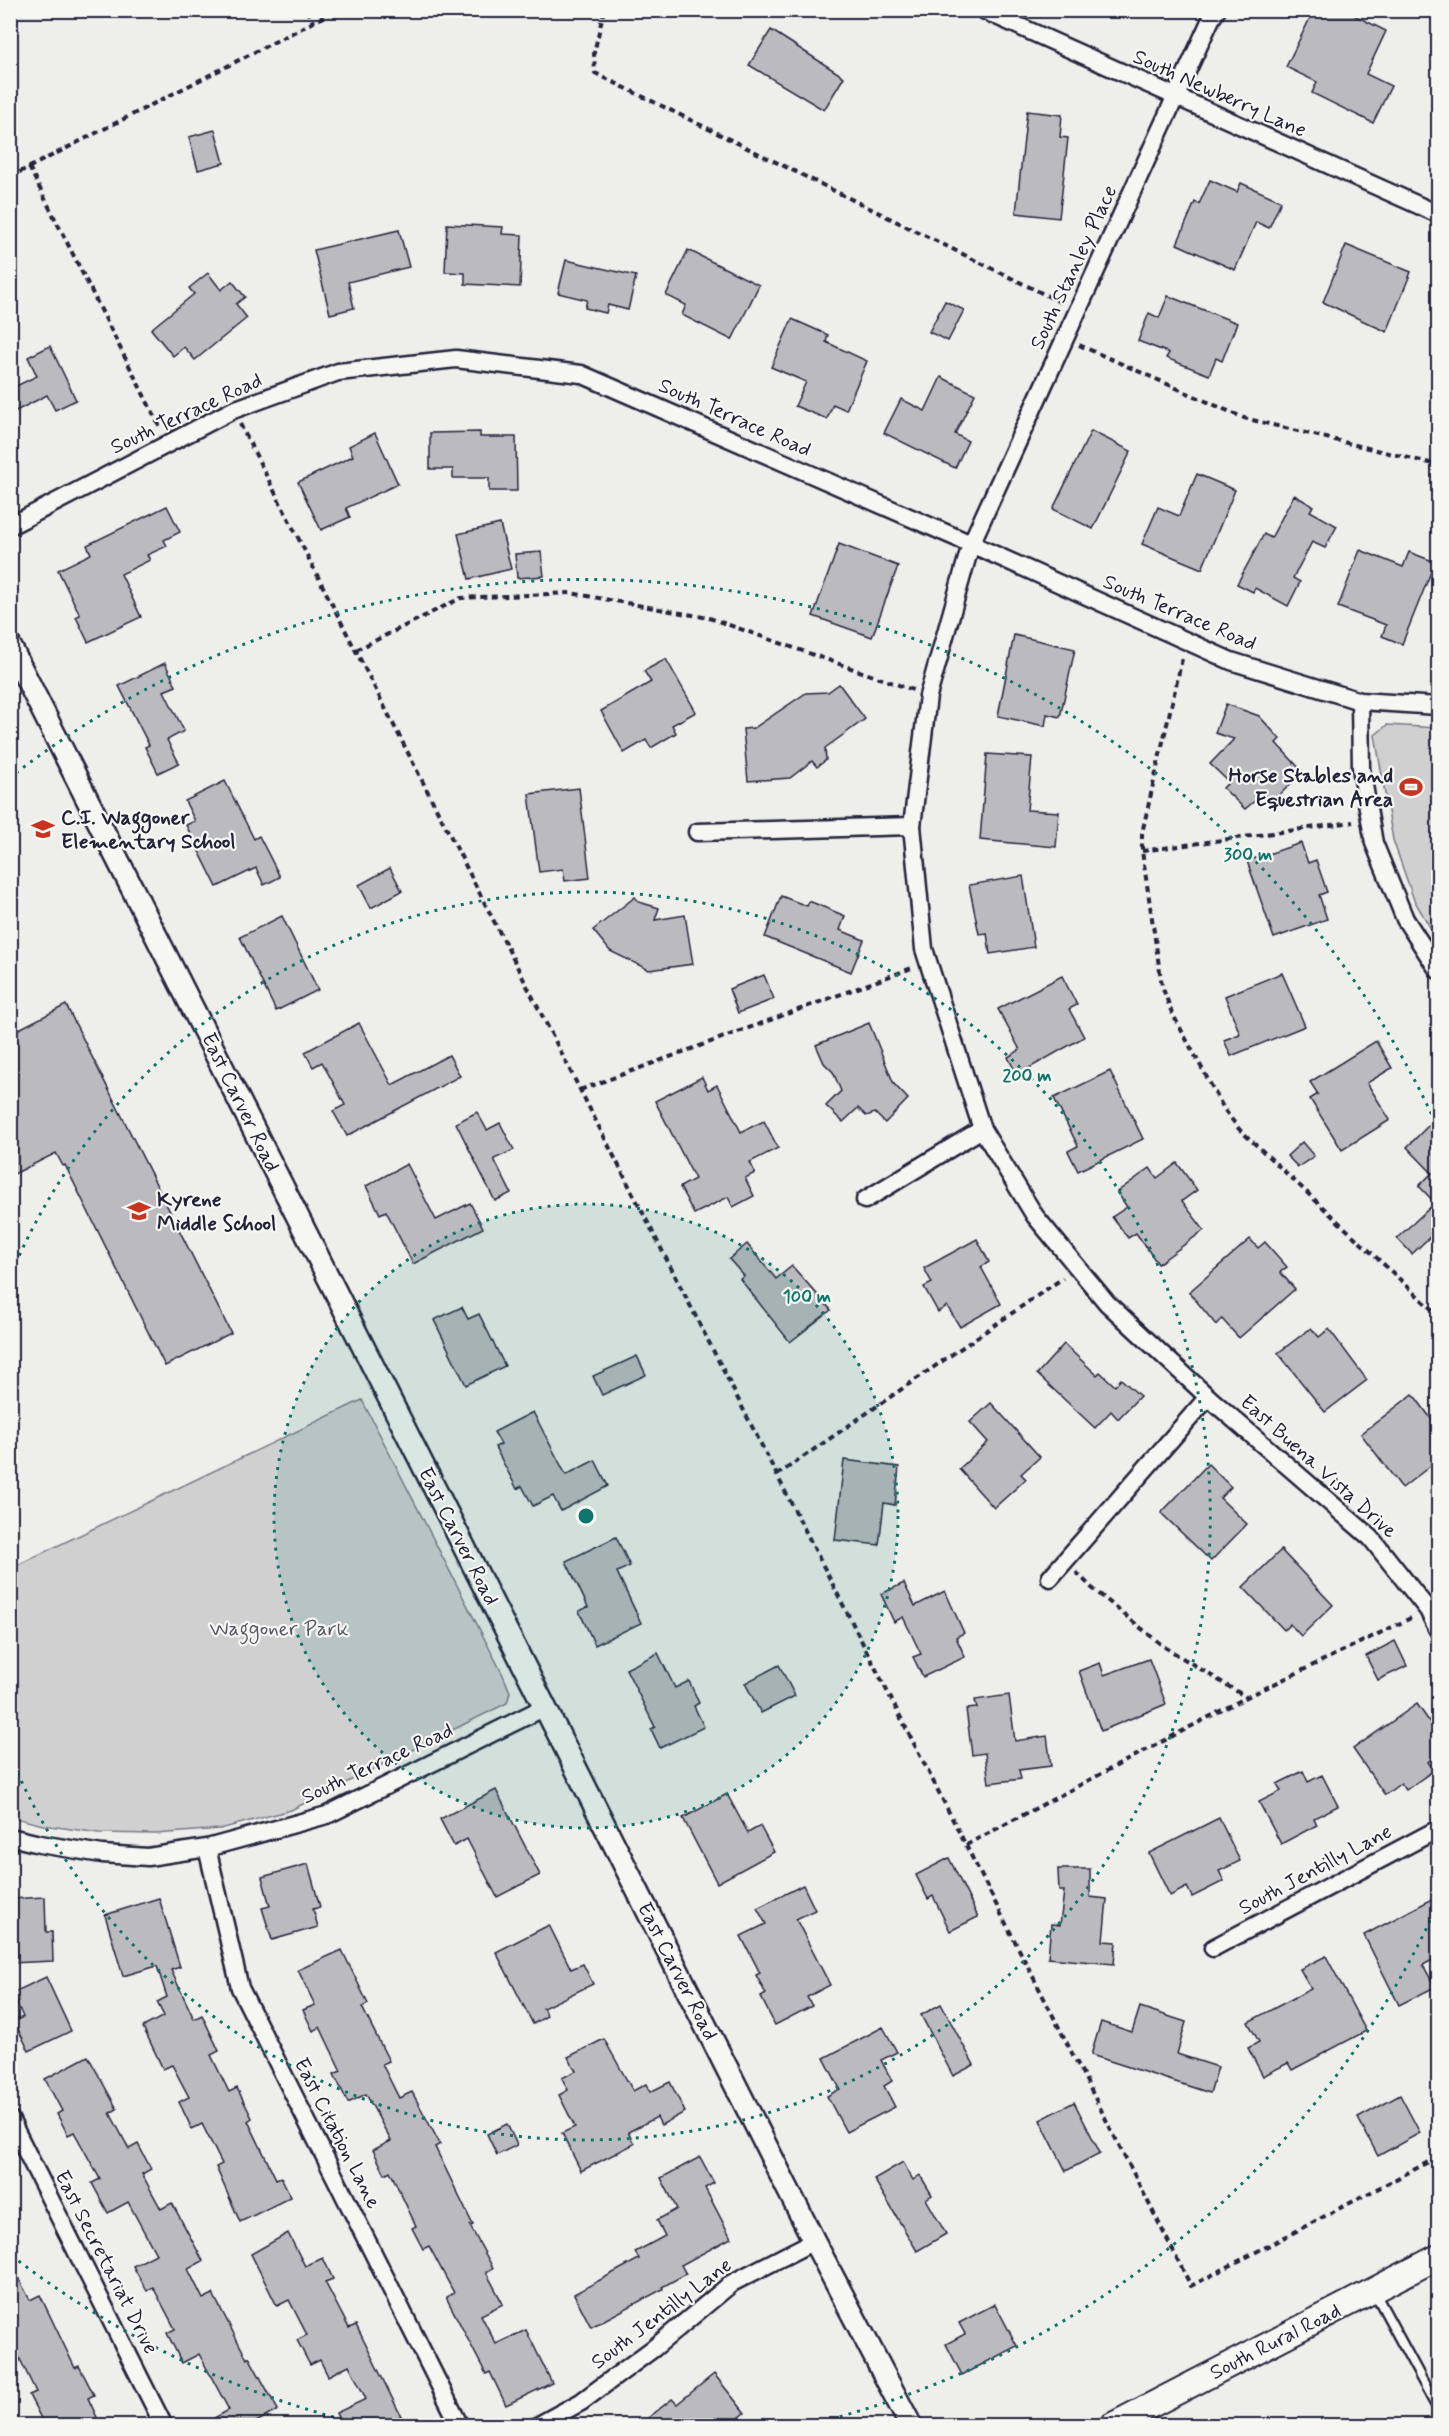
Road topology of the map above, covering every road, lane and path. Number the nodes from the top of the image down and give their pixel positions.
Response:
1 (307, 10) edge
2 (337, 10) edge
3 (604, 10) edge
4 (983, 10) edge
5 (1217, 10) edge
6 (313, 22) junction
7 (1175, 98) junction
8 (29, 167) junction
9 (10, 177) edge
10 (1438, 214) edge
11 (1078, 310) junction
12 (1065, 339) junction
13 (233, 410) junction
14 (169, 443) junction
15 (1438, 465) edge
16 (10, 526) edge
17 (971, 544) junction
18 (1187, 641) junction
19 (10, 646) edge
20 (356, 650) junction
21 (928, 696) junction
22 (1360, 701) junction
23 (1438, 706) edge
24 (1370, 820) junction
25 (912, 826) junction
26 (697, 832) dead end
27 (1143, 851) junction
28 (929, 964) junction
29 (1438, 970) edge
30 (580, 1090) junction
31 (982, 1129) junction
32 (865, 1200) dead end
33 (1078, 1268) junction
34 (1438, 1315) edge
35 (1208, 1397) junction
36 (777, 1475) junction
37 (1065, 1561) junction
38 (1050, 1578) dead end
39 (1428, 1610) junction
40 (1438, 1630) edge
41 (1247, 1697) junction
42 (544, 1707) junction
43 (1438, 1830) edge
44 (10, 1837) edge
45 (966, 1845) junction
46 (207, 1848) junction
47 (1213, 1948) dead end
48 (10, 2119) edge
49 (1438, 2157) edge
50 (814, 2241) junction
51 (1438, 2256) edge
52 (1374, 2290) junction
53 (1435, 2404) dead end
54 (164, 2426) edge
55 (460, 2426) edge
56 (537, 2426) edge
57 (911, 2426) edge
58 (1112, 2426) edge

1 - 6 path
2 - 6 path
3 - 11 path
4 - 7 street, South Newberry Lane
5 - 7 street, South Stanley Place
6 - 8 path
7 - 10 street, South Newberry Lane
7 - 11 street, South Stanley Place
8 - 9 path
8 - 14 path
11 - 12 street, South Stanley Place
12 - 15 path
12 - 17 street, South Stanley Place
13 - 14 street, South Terrace Road
13 - 17 street, South Terrace Road
13 - 20 path
14 - 16 street, South Terrace Road
17 - 18 street, South Terrace Road
17 - 21 street, East Buena Vista Drive
18 - 22 street, South Terrace Road
18 - 27 path
19 - 42 street, East Carver Road
20 - 21 path
20 - 30 path
21 - 25 street, East Buena Vista Drive
22 - 23 street, South Terrace Road
22 - 24 street
24 - 27 path
24 - 29 street
25 - 26 street
25 - 28 street, East Buena Vista Drive
27 - 34 path
28 - 30 path
28 - 31 street, East Buena Vista Drive
30 - 36 path
31 - 32 street
31 - 33 street, East Buena Vista Drive
33 - 35 street, East Buena Vista Drive
33 - 36 path
35 - 37 street, East Buena Vista Drive
35 - 39 street, East Buena Vista Drive
36 - 45 path
37 - 38 street, East Buena Vista Drive
37 - 41 path
39 - 40 street, East Buena Vista Drive
39 - 41 path
41 - 45 path
42 - 46 street, South Terrace Road
42 - 50 street, East Carver Road
43 - 47 street, South Jentilly Lane
44 - 46 street, South Terrace Road
45 - 49 path
46 - 55 street, East Citation Lane
48 - 54 street, East Secretariat Drive
50 - 56 street, South Jentilly Lane
50 - 57 street, East Carver Road
51 - 52 main road, South Rural Road
52 - 53 lane
52 - 58 main road, South Rural Road

